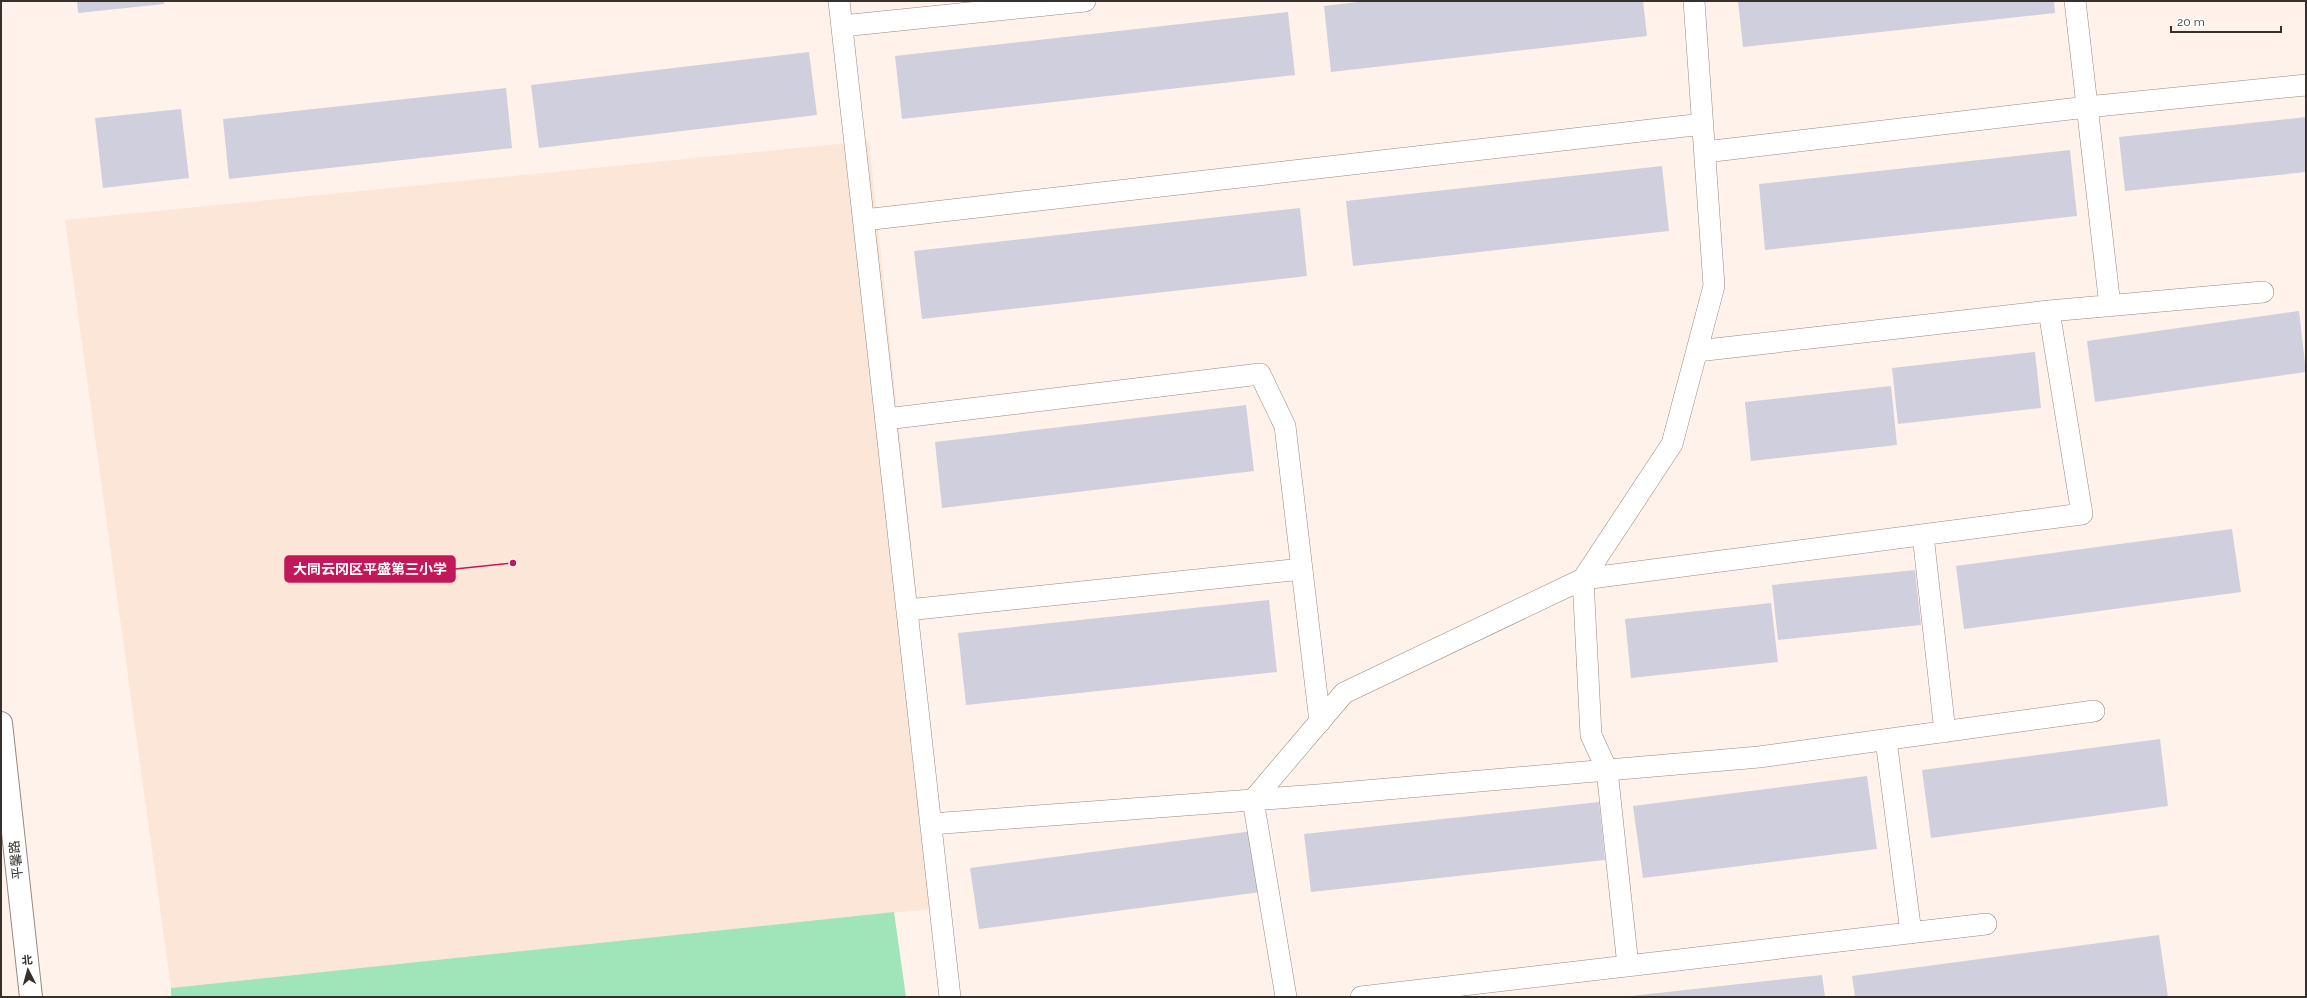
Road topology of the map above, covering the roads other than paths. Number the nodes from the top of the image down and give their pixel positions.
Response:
1 (839, 1) edge
2 (1085, 1) edge
3 (1694, 1) edge
4 (2075, 1) edge
5 (842, 26) junction
6 (2306, 85) edge
7 (2088, 107) junction
8 (1703, 124) junction
9 (1705, 152) junction
10 (864, 220) junction
11 (2263, 292) dead end
12 (2110, 306) junction
13 (2049, 311) junction
14 (1697, 351) junction
15 (886, 419) junction
16 (1923, 535) junction
17 (1302, 569) junction
18 (1583, 579) junction
19 (907, 610) junction
20 (2094, 711) dead end
21 (1320, 722) junction
22 (1, 723) edge
23 (1945, 732) junction
24 (1886, 740) junction
25 (1607, 770) junction
26 (1253, 800) junction
27 (931, 824) junction
28 (1986, 924) dead end
29 (1911, 933) junction
30 (1628, 966) junction
31 (31, 997) edge
32 (950, 997) edge
33 (1286, 997) edge
34 (1361, 997) edge

1 - 5 lane
2 - 5 lane
3 - 8 lane
4 - 7 lane
5 - 10 lane
6 - 7 lane
7 - 9 lane
7 - 12 lane
8 - 9 lane
8 - 10 lane
9 - 14 lane
10 - 15 lane
11 - 12 lane
12 - 13 lane
13 - 14 lane
13 - 16 lane
14 - 18 lane
15 - 17 lane
15 - 19 lane
16 - 18 lane
16 - 23 lane
17 - 19 lane
17 - 21 lane
18 - 21 lane
18 - 25 lane
19 - 27 lane
20 - 23 lane
21 - 26 lane
22 - 31 street, 平馨路
23 - 24 lane
24 - 25 lane
24 - 29 lane
25 - 26 lane
25 - 30 lane
26 - 27 lane
26 - 33 lane
27 - 32 lane
28 - 29 lane
29 - 30 lane
30 - 34 lane

